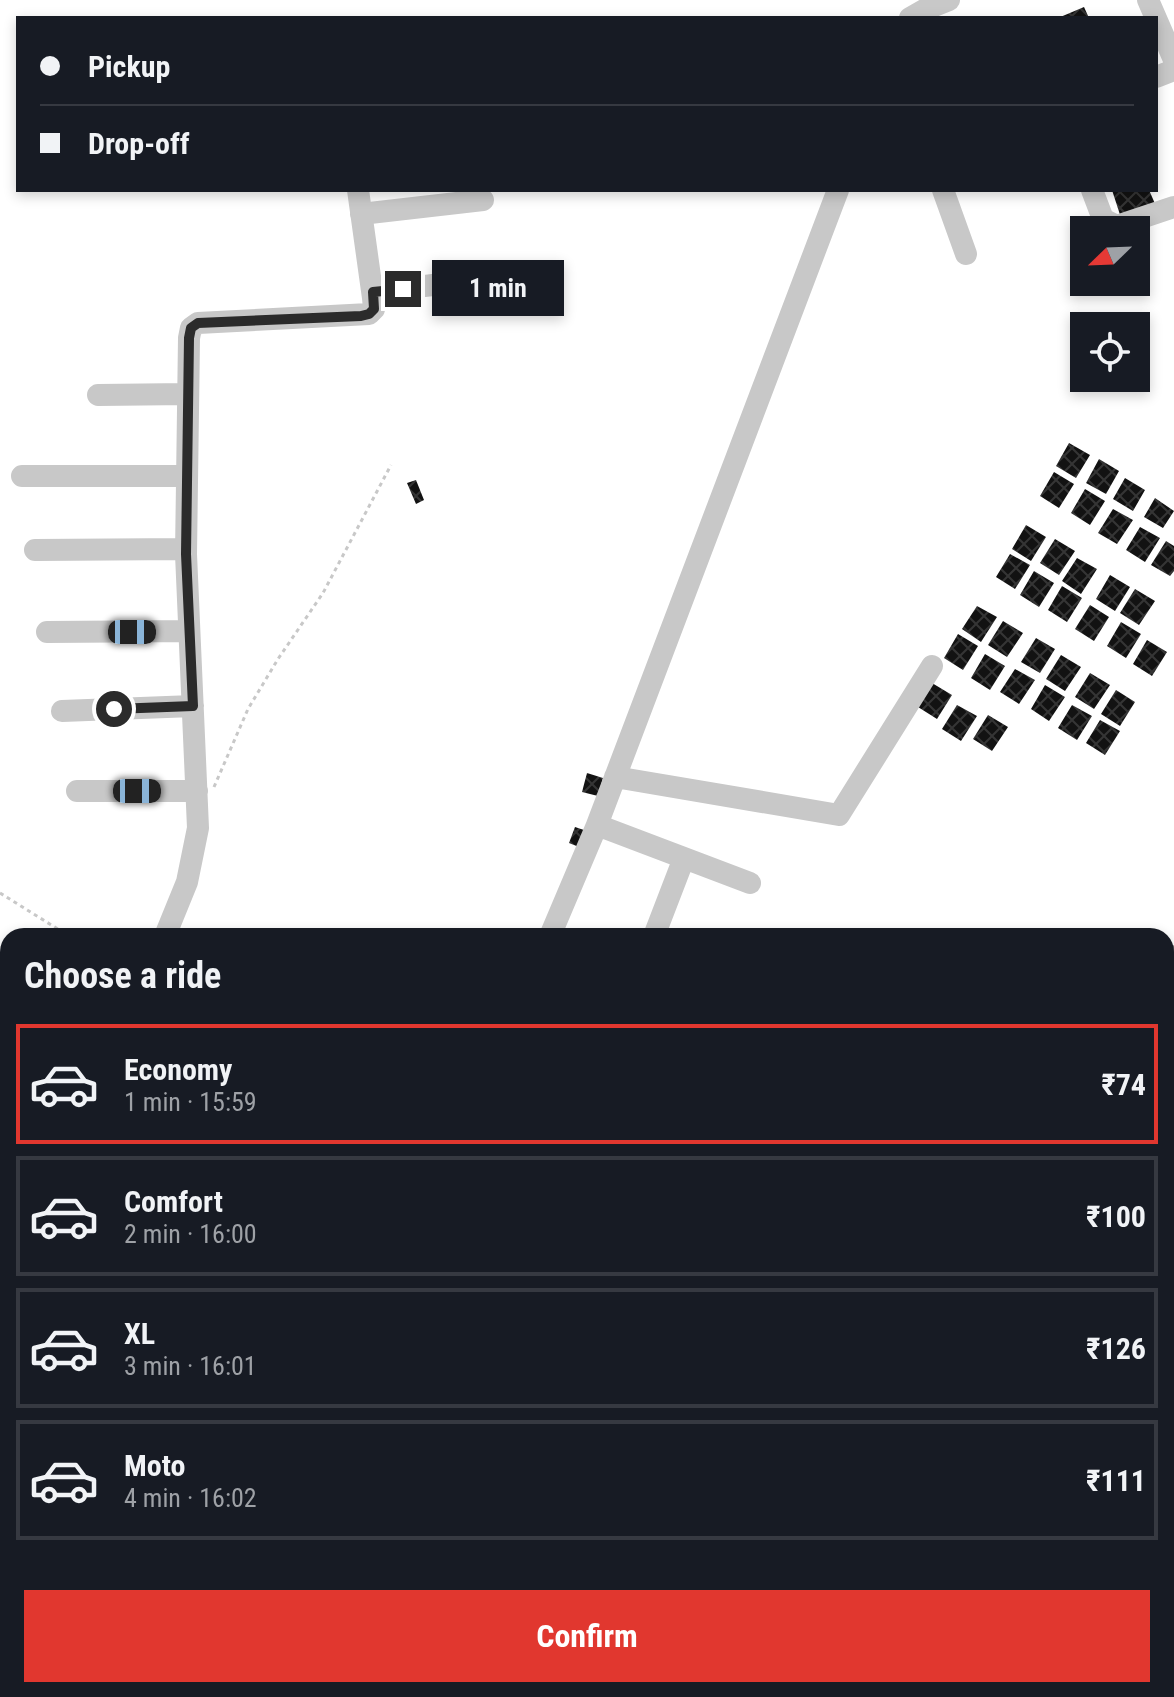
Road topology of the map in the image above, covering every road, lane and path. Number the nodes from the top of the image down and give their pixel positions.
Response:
1 (949, 0) edge
2 (914, 16) edge
3 (1158, 23) edge
4 (1174, 60) edge
5 (358, 192) edge
6 (837, 192) edge
7 (944, 192) edge
8 (1093, 192) edge
9 (483, 200) dead end
10 (1174, 207) edge
11 (361, 214) junction
12 (966, 254) dead end
13 (493, 278) dead end
14 (373, 292) junction
15 (188, 394) junction
16 (98, 395) dead end
17 (391, 465) dead end
18 (22, 476) dead end
19 (187, 476) junction
20 (186, 549) junction
21 (35, 550) dead end
22 (189, 631) junction
23 (47, 632) dead end
24 (932, 666) dead end
25 (193, 706) junction
26 (62, 711) dead end
27 (615, 777) junction
28 (77, 791) dead end
29 (205, 791) junction
30 (597, 825) junction
31 (684, 858) junction
32 (750, 883) dead end
33 (0, 893) edge
34 (56, 928) edge
35 (168, 928) edge
36 (553, 928) edge
37 (657, 928) edge

1 - 2 street
3 - 4 street
5 - 11 street
6 - 27 street
7 - 12 street
8 - 10 street
9 - 11 street
11 - 14 street
13 - 14 street
14 - 15 street
15 - 16 street
15 - 19 street
17 - 29 path
18 - 19 street
19 - 20 street
20 - 21 street
20 - 22 street
22 - 23 street
22 - 25 street
24 - 27 street
25 - 26 street
25 - 29 street
27 - 30 street
28 - 29 street
29 - 35 street
30 - 31 street
30 - 36 street
31 - 32 street
31 - 37 street
33 - 34 path

